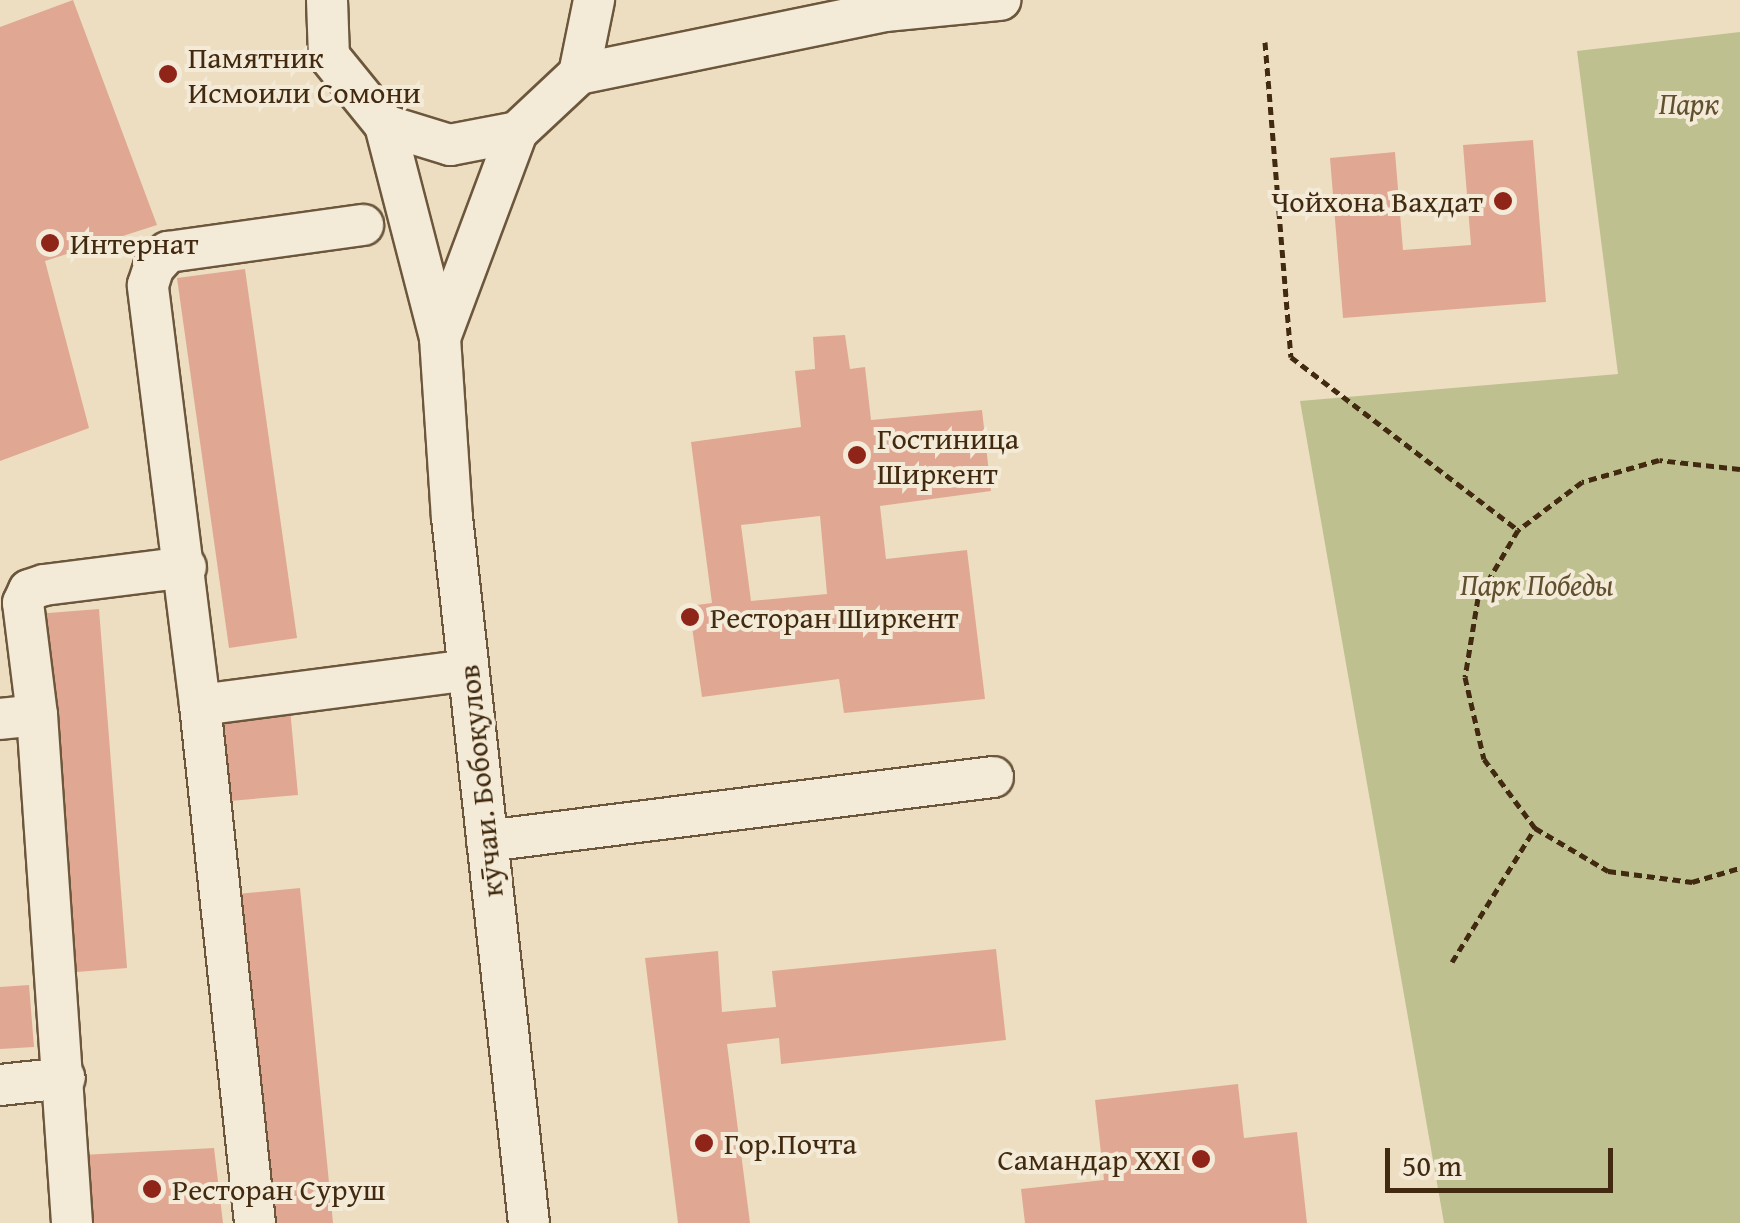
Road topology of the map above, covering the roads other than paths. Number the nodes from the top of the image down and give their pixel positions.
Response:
1 (327, 0) edge
2 (594, 0) edge
3 (1000, 0) edge
4 (579, 74) junction
5 (386, 124) junction
6 (518, 132) junction
7 (363, 225) dead end
8 (440, 338) junction
9 (186, 567) junction
10 (468, 670) junction
11 (200, 705) junction
12 (19, 717) edge
13 (992, 777) dead end
14 (487, 841) junction
15 (65, 1078) junction
16 (0, 1085) edge
17 (72, 1223) edge
18 (255, 1223) edge
19 (528, 1223) edge

1 - 5 street
2 - 4 street
3 - 4 street
4 - 6 street
5 - 6 street
5 - 8 street, кӯчаи. Бобоқулов
6 - 8 street
7 - 9 street
8 - 10 street, кӯчаи. Бобоқулов
9 - 11 street
9 - 12 street
10 - 11 street
10 - 14 street, кӯчаи. Бобоқулов
11 - 18 street
12 - 15 street
13 - 14 street
14 - 19 street, кӯчаи. Бобоқулов
15 - 16 street
15 - 17 street

